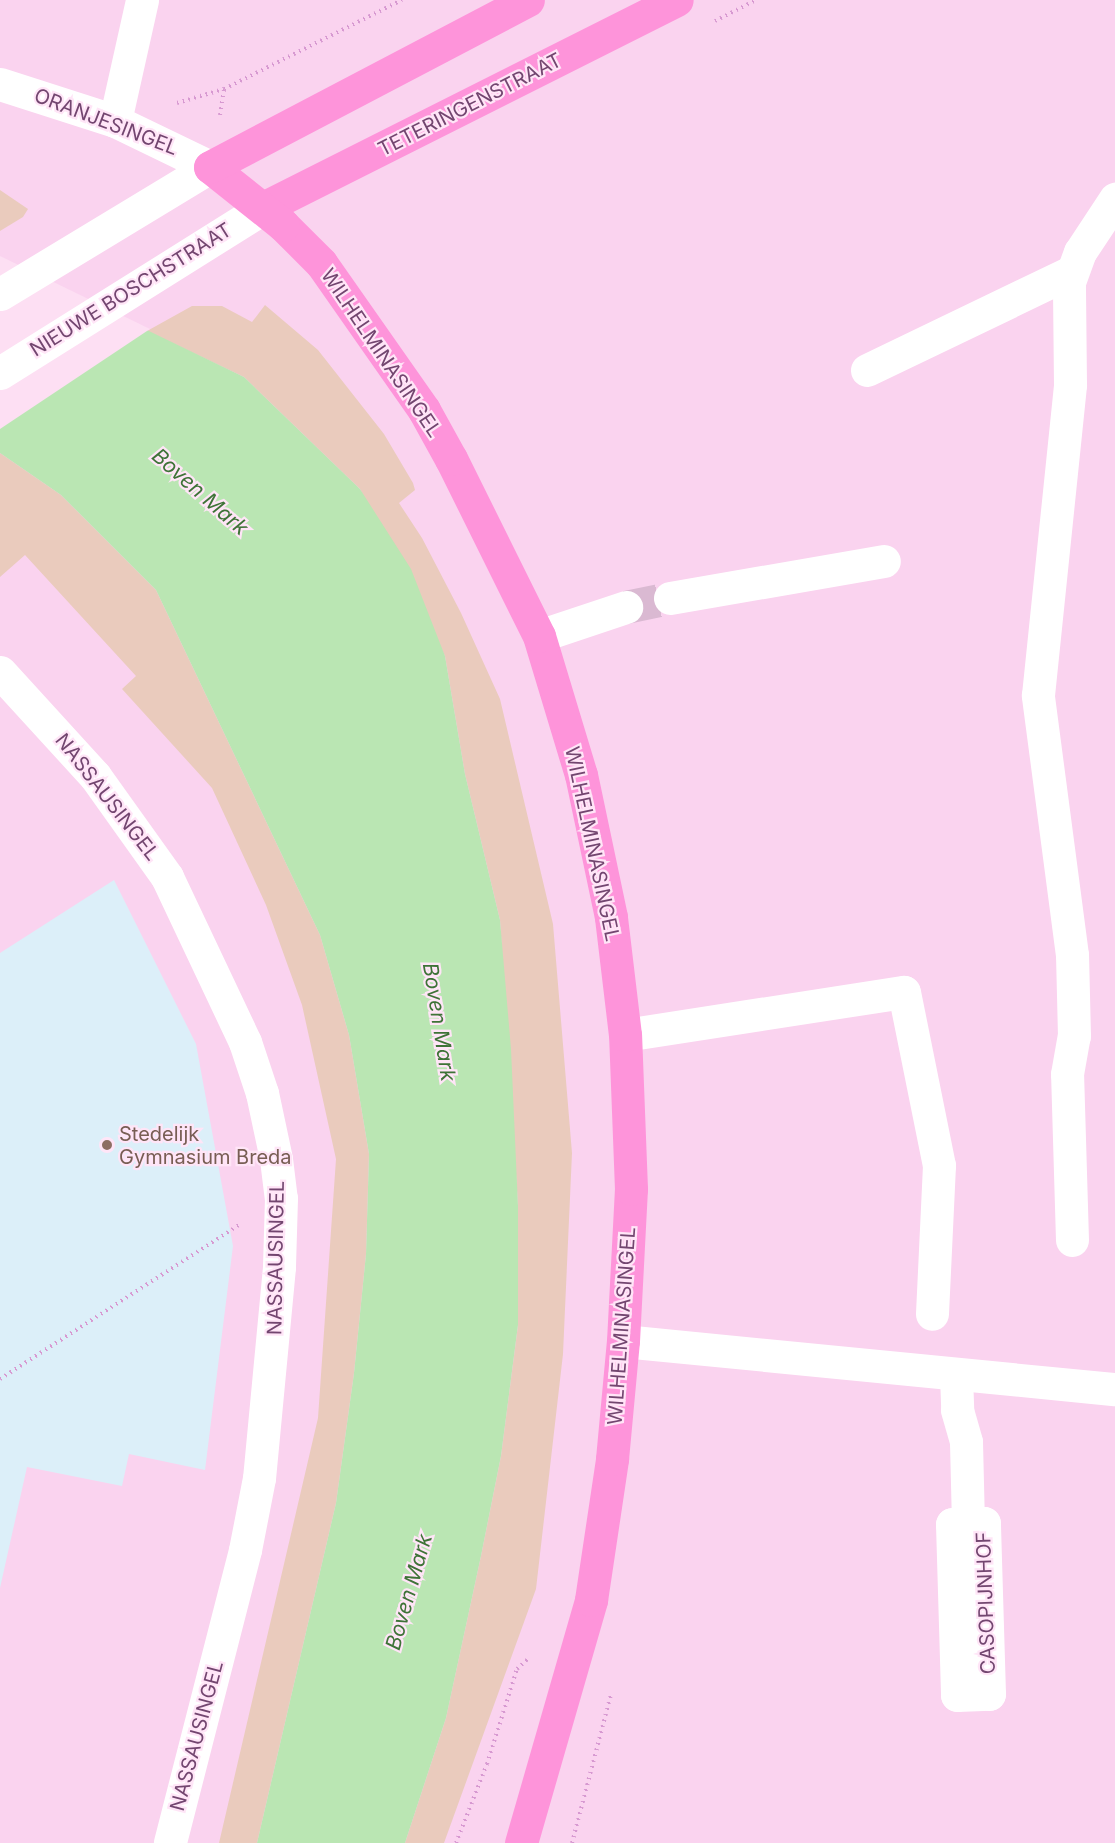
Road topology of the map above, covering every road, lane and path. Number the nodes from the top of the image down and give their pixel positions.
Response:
1 (142, 0) edge
2 (402, 0) edge
3 (528, 0) edge
4 (677, 0) edge
5 (0, 84) edge
6 (224, 89) dead end
7 (115, 121) junction
8 (210, 167) junction
9 (238, 187) joint
10 (1115, 199) edge
11 (263, 208) junction
12 (1071, 273) junction
13 (0, 294) edge
14 (867, 370) dead end
15 (0, 373) edge
16 (884, 561) dead end
17 (670, 598) tunnel mouth
18 (626, 607) tunnel mouth
19 (539, 636) junction
20 (0, 672) edge
21 (625, 1035) junction
22 (281, 1198) junction
23 (1072, 1240) dead end
24 (932, 1314) dead end
25 (623, 1341) junction
26 (956, 1374) junction
27 (0, 1379) edge
28 (1115, 1389) edge
29 (968, 1523) dead end
30 (533, 1654) dead end
31 (170, 1843) edge
32 (456, 1843) edge
33 (520, 1843) edge

1 - 7 street
2 - 6 path
3 - 8 main road
4 - 11 main road, TETERINGENSTRAAT
5 - 7 street, ORANJESINGEL
7 - 8 street, ORANJESINGEL
8 - 9 main road, ORANJESINGEL
8 - 13 street
9 - 11 main road, WILHELMINASINGEL
10 - 12 street
11 - 15 street, NIEUWE BOSCHSTRAAT
11 - 19 main road, WILHELMINASINGEL
12 - 14 street
12 - 23 street
16 - 17 street
18 - 19 street
19 - 21 main road, WILHELMINASINGEL
20 - 22 street, NASSAUSINGEL
21 - 24 street
21 - 25 main road, WILHELMINASINGEL
22 - 27 path
22 - 31 street, NASSAUSINGEL
25 - 26 street
25 - 33 main road, WILHELMINASINGEL
26 - 28 street
26 - 29 street, CASOPIJNHOF
30 - 32 path

